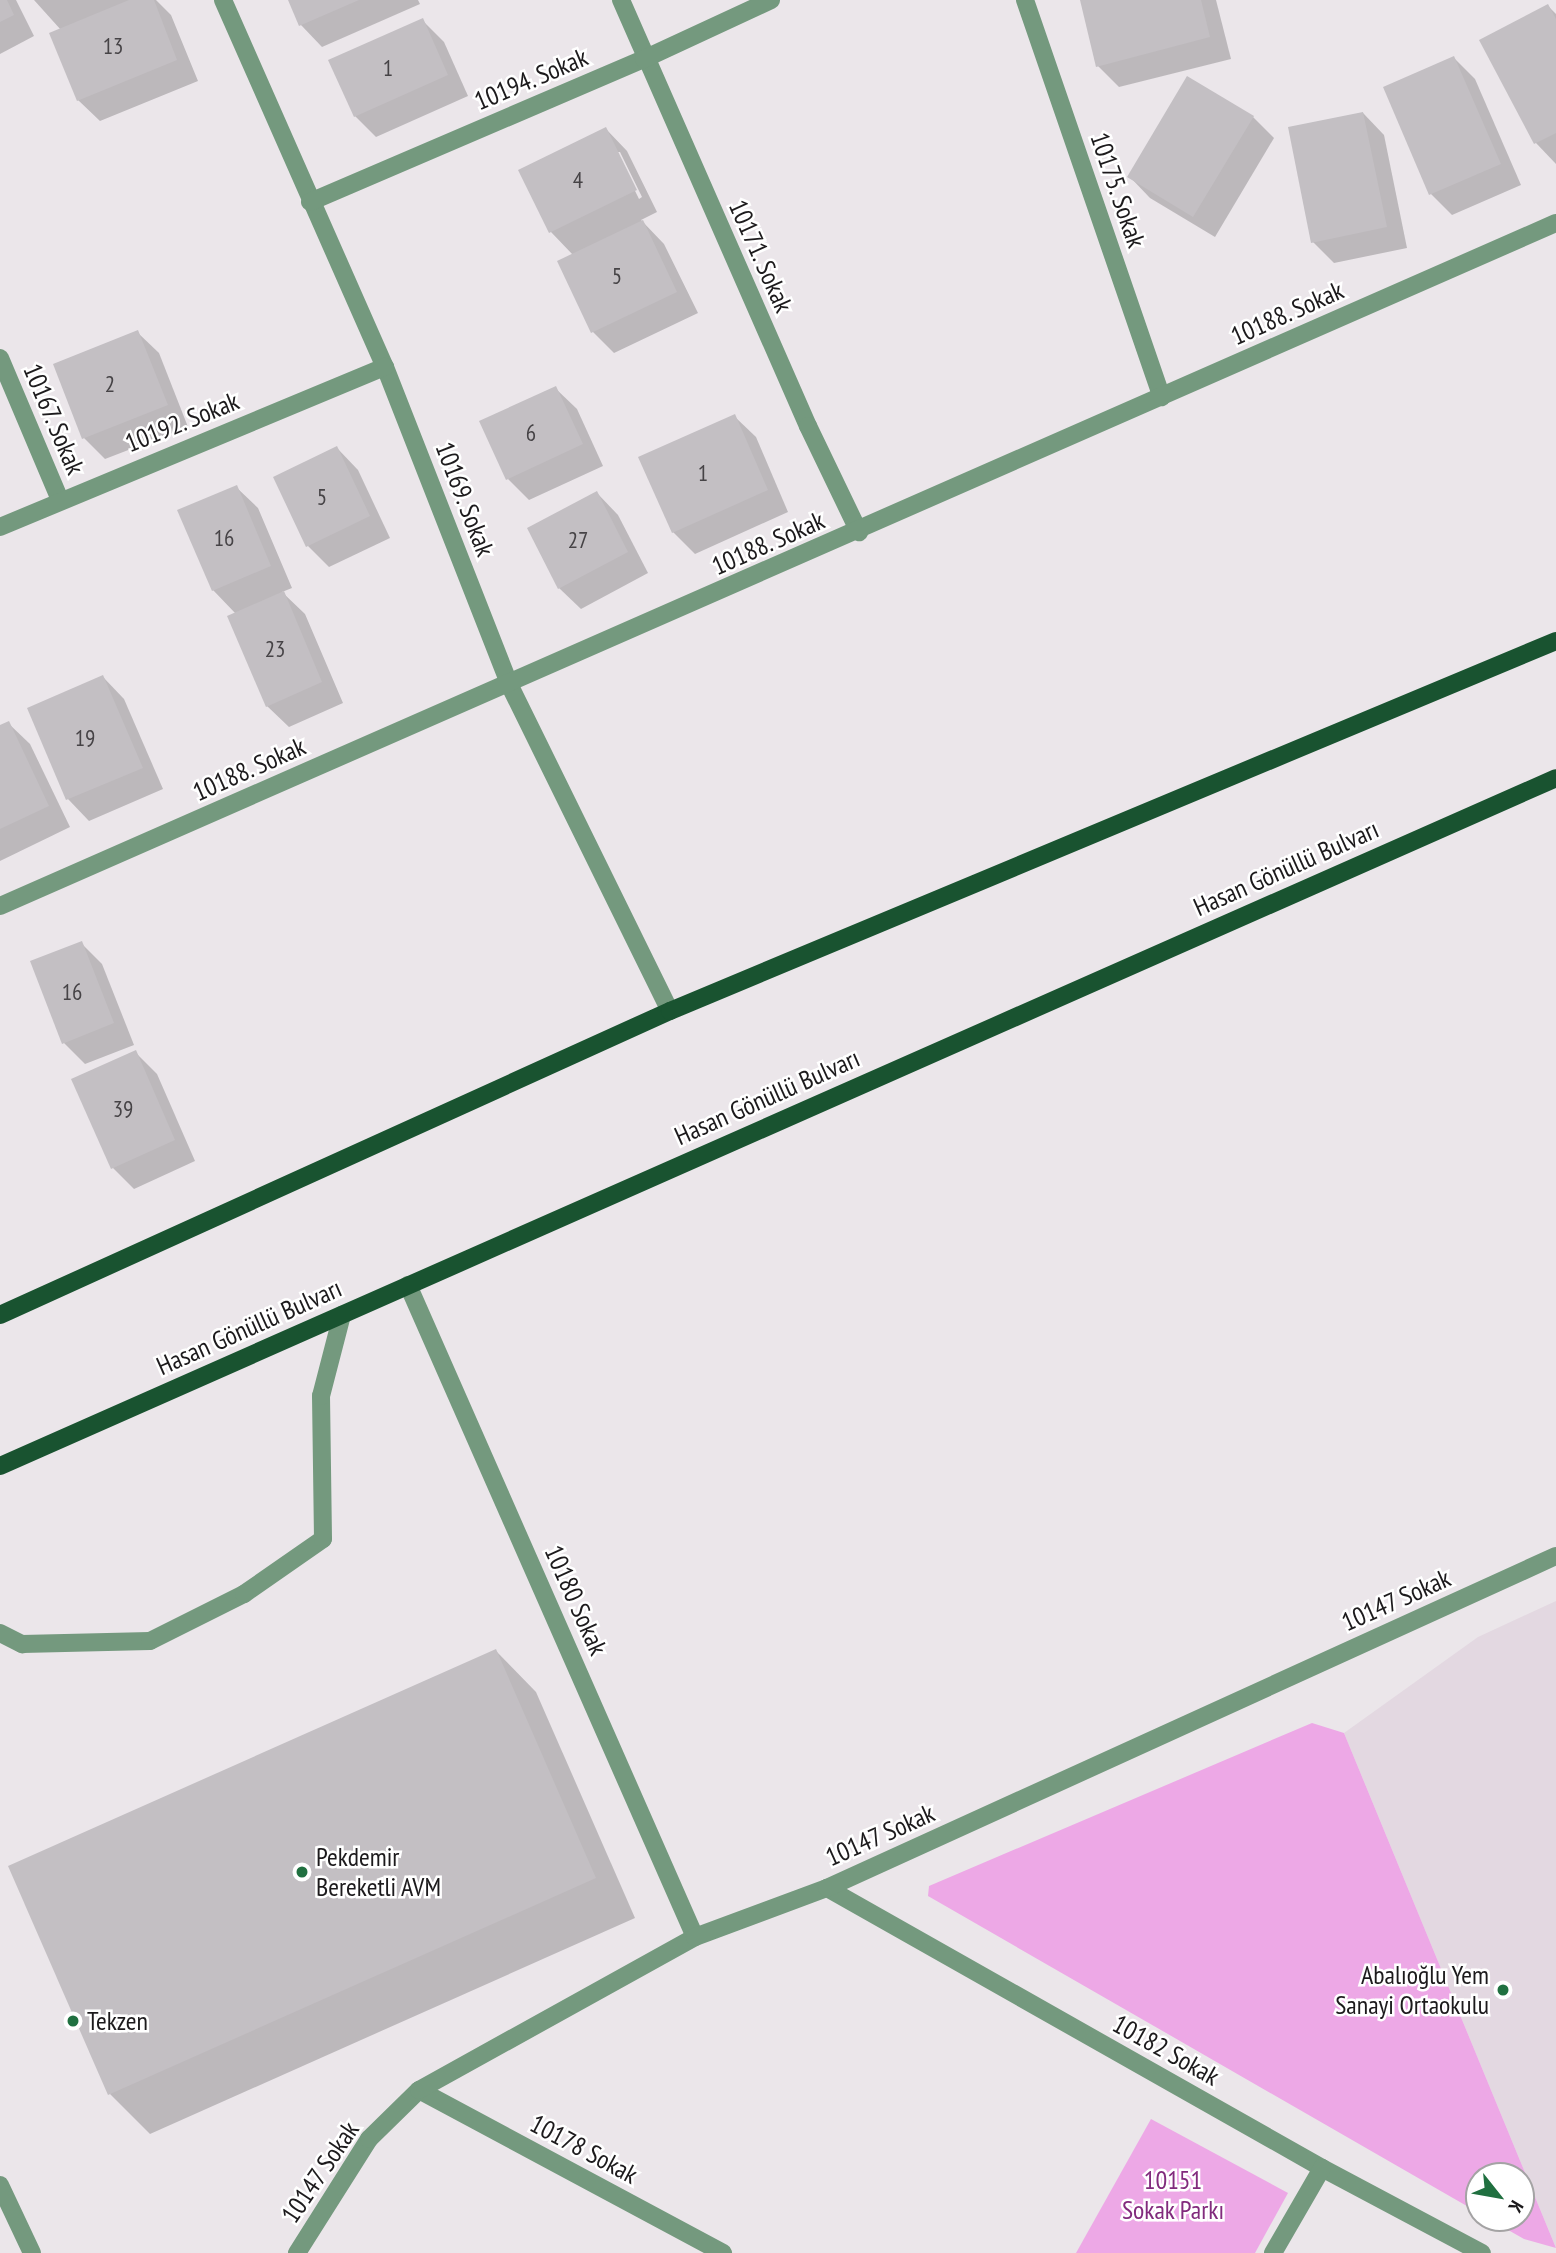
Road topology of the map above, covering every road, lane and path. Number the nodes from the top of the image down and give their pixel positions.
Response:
1 (223, 0) edge
2 (621, 0) edge
3 (771, 0) edge
4 (1025, 0) edge
5 (644, 59) junction
6 (310, 202) junction
7 (1556, 223) edge
8 (0, 358) edge
9 (385, 368) junction
10 (1162, 397) junction
11 (60, 500) junction
12 (0, 527) edge
13 (859, 532) junction
14 (1556, 641) edge
15 (509, 684) junction
16 (1556, 778) edge
17 (0, 906) edge
18 (670, 1011) junction
19 (408, 1285) junction
20 (0, 1315) edge
21 (342, 1315) junction
22 (0, 1466) edge
23 (1556, 1556) edge
24 (0, 1633) edge
25 (827, 1888) junction
26 (695, 1937) junction
27 (419, 2090) junction
28 (1322, 2168) junction
29 (0, 2185) edge
30 (32, 2253) edge
31 (297, 2253) edge
32 (723, 2253) edge
33 (1273, 2253) edge
34 (1482, 2253) edge

1 - 6 street, 10169. Sokak
2 - 5 street, 10171. Sokak
3 - 5 street, 10194. Sokak
4 - 10 street, 10175. Sokak
5 - 6 street, 10194. Sokak
5 - 13 street, 10171. Sokak
6 - 9 street, 10169. Sokak
7 - 10 street, 10188. Sokak
8 - 11 street, 10167. Sokak
9 - 11 street, 10192. Sokak
9 - 15 street, 10169. Sokak
10 - 13 street, 10188. Sokak
11 - 12 street, 10192. Sokak
13 - 15 street, 10188. Sokak
14 - 18 main road
15 - 17 street, 10188. Sokak
15 - 18 street, 10169. Sokak
16 - 19 main road, Hasan Gönüllü Bulvarı
18 - 20 main road
19 - 21 main road, Hasan Gönüllü Bulvarı
19 - 26 street, 10180 Sokak
21 - 22 main road, Hasan Gönüllü Bulvarı
21 - 24 street
23 - 25 street, 10147 Sokak
25 - 26 street, 10147 Sokak
25 - 28 street, 10182 Sokak
26 - 27 street, 10147 Sokak
27 - 31 street, 10147 Sokak
27 - 32 street, 10178 Sokak
28 - 33 street
28 - 34 street, 10182 Sokak
29 - 30 street

